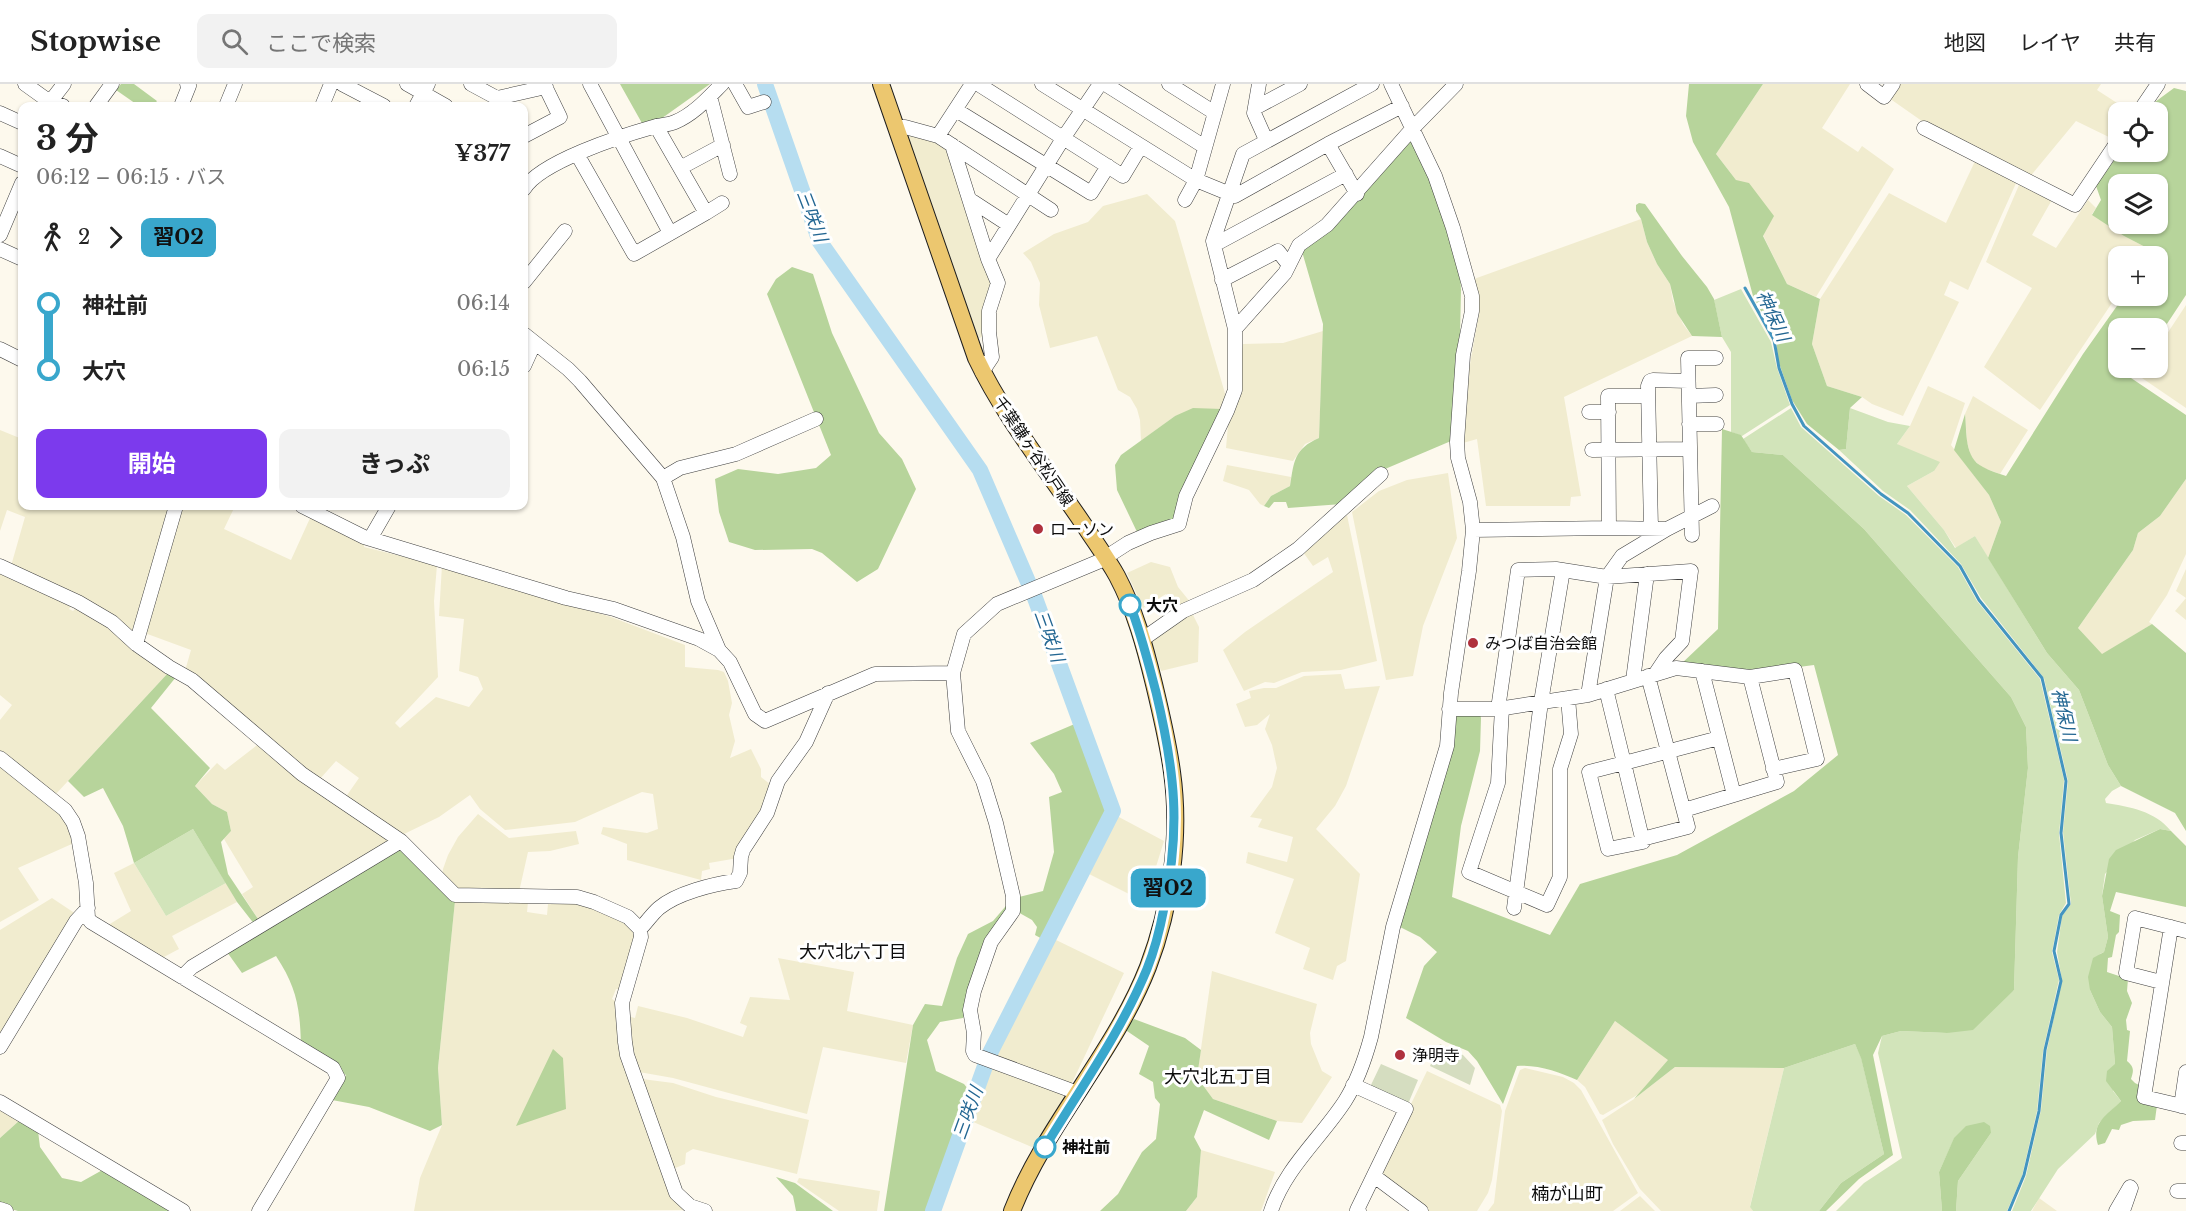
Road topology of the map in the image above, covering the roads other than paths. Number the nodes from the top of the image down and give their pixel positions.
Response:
1 (25, 84) edge
2 (64, 84) edge
3 (112, 84) edge
4 (187, 84) edge
5 (235, 84) edge
6 (331, 84) edge
7 (342, 84) edge
8 (406, 84) edge
9 (471, 84) edge
10 (590, 84) edge
11 (723, 84) edge
12 (735, 84) edge
13 (880, 84) edge
14 (972, 84) edge
15 (978, 84) edge
16 (1042, 84) edge
17 (1100, 84) edge
18 (1105, 84) edge
19 (1169, 84) edge
20 (1223, 84) edge
21 (1259, 84) edge
22 (1300, 84) edge
23 (1372, 84) edge
24 (1391, 84) edge
25 (1456, 84) edge
26 (1867, 84) edge
27 (1893, 84) edge
28 (2158, 84) edge
29 (545, 85) edge
30 (425, 88) edge
31 (1120, 88) edge
32 (710, 96) junction
33 (53, 102) edge
34 (57, 102) edge
35 (99, 102) edge
36 (183, 102) edge
37 (228, 102) edge
38 (324, 102) edge
39 (367, 102) edge
40 (418, 102) edge
41 (441, 102) edge
42 (764, 102) dead end
43 (2146, 102) edge
44 (1402, 106) junction
45 (1255, 108) junction
46 (1082, 109) junction
47 (956, 110) junction
48 (0, 113) edge
49 (1215, 113) junction
50 (18, 121) edge
51 (656, 126) junction
52 (896, 127) junction
53 (1413, 128) junction
54 (1924, 128) dead end
55 (528, 134) edge
56 (938, 136) junction
57 (1064, 137) junction
58 (618, 138) junction
59 (1266, 140) junction
60 (1328, 144) junction
61 (723, 145) junction
62 (952, 145) junction
63 (1141, 146) junction
64 (1205, 147) junction
65 (577, 154) junction
66 (0, 156) edge
67 (2108, 156) edge
68 (18, 164) edge
69 (1047, 166) junction
70 (1108, 166) junction
71 (680, 168) junction
72 (730, 174) dead end
73 (1346, 174) junction
74 (1196, 180) junction
75 (528, 182) edge
76 (18, 188) edge
77 (1228, 194) junction
78 (1357, 194) junction
79 (1028, 195) junction
80 (969, 199) junction
81 (1185, 200) dead end
82 (6, 203) edge
83 (722, 203) dead end
84 (1051, 210) dead end
85 (706, 213) junction
86 (1009, 225) junction
87 (565, 231) dead end
88 (670, 233) junction
89 (0, 235) edge
90 (1214, 245) junction
91 (0, 249) edge
92 (18, 257) edge
93 (988, 259) junction
94 (1288, 266) junction
95 (528, 277) edge
96 (1222, 280) junction
97 (1235, 329) junction
98 (0, 350) edge
99 (528, 354) edge
100 (18, 358) edge
101 (1716, 358) dead end
102 (982, 372) junction
103 (1688, 381) junction
104 (1716, 395) dead end
105 (1647, 396) junction
106 (1689, 396) junction
107 (1588, 412) dead end
108 (1609, 412) junction
109 (816, 419) dead end
110 (1689, 424) junction
111 (1717, 424) dead end
112 (1690, 449) junction
113 (1592, 450) dead end
114 (1609, 450) junction
115 (1649, 450) junction
116 (1381, 474) dead end
117 (663, 478) junction
118 (1712, 506) dead end
119 (175, 510) edge
120 (310, 510) edge
121 (330, 510) edge
122 (387, 510) edge
123 (1691, 516) junction
124 (325, 518) junction
125 (1610, 528) junction
126 (1651, 529) junction
127 (1667, 529) junction
128 (1473, 530) junction
129 (1692, 535) dead end
130 (370, 539) junction
131 (1106, 557) junction
132 (0, 566) edge
133 (1563, 570) junction
134 (1647, 574) junction
135 (1607, 577) junction
136 (1143, 639) junction
137 (136, 644) junction
138 (719, 650) junction
139 (1702, 671) junction
140 (953, 673) junction
141 (1652, 674) junction
142 (1750, 677) junction
143 (1634, 680) junction
144 (1606, 689) junction
145 (828, 693) junction
146 (1588, 695) junction
147 (1568, 698) junction
148 (1541, 702) junction
149 (1449, 709) junction
150 (1500, 709) junction
151 (1719, 738) junction
152 (1668, 752) junction
153 (0, 758) edge
154 (1624, 763) junction
155 (1773, 769) junction
156 (1734, 795) junction
157 (1684, 810) junction
158 (1642, 838) junction
159 (401, 841) junction
160 (1516, 891) junction
161 (88, 908) junction
162 (1514, 908) dead end
163 (2171, 927) junction
164 (639, 929) junction
165 (2186, 931) edge
166 (182, 977) junction
167 (2162, 982) junction
168 (0, 1047) edge
169 (2186, 1072) edge
170 (1353, 1085) junction
171 (1078, 1093) junction
172 (0, 1102) edge
173 (2183, 1106) edge
174 (1374, 1176) junction
175 (0, 1209) edge
176 (6, 1211) edge
177 (183, 1211) edge
178 (259, 1211) edge
179 (705, 1211) edge
180 (1012, 1211) edge
181 (1271, 1211) edge
182 (1359, 1211) edge
183 (1421, 1211) edge
184 (2115, 1211) edge
185 (2122, 1211) edge

1 - 33 street
2 - 34 street
3 - 35 street
4 - 36 street
5 - 37 street
6 - 38 street
7 - 39 street
8 - 30 street
9 - 29 street
10 - 58 street
11 - 32 street
12 - 42 street
13 - 52 main road, 千葉鎌ヶ谷松戸線
14 - 47 street
15 - 57 street
16 - 46 street
17 - 46 street
18 - 31 street
19 - 49 street
20 - 49 street
21 - 45 street
22 - 45 street
23 - 59 street
24 - 44 street
25 - 53 street
26 - 27 street
28 - 43 street
29 - 55 street
30 - 40 street
30 - 41 street
31 - 64 street
32 - 51 street
32 - 61 street
44 - 53 street
44 - 60 street
45 - 59 street
46 - 57 street
46 - 63 street
47 - 56 street
47 - 69 street
48 - 50 street
49 - 64 street
51 - 58 street
51 - 71 street
52 - 56 street
52 - 102 main road, 千葉鎌ヶ谷松戸線
53 - 78 street
53 - 128 street
54 - 67 street
56 - 62 street
57 - 69 street
57 - 70 street
58 - 65 street
58 - 88 street
59 - 77 street
60 - 73 street
60 - 77 street
61 - 71 street
61 - 72 street
62 - 79 street
62 - 80 street
63 - 70 street
63 - 74 street
64 - 74 street
65 - 75 street
65 - 88 street
66 - 68 street
69 - 70 street
69 - 79 street
71 - 85 street
73 - 78 street
73 - 90 street
74 - 77 street
74 - 81 street
76 - 82 street
77 - 90 street
78 - 94 street
79 - 84 street
79 - 86 street
80 - 86 street
80 - 93 street
82 - 89 street
83 - 85 street
85 - 88 street
86 - 93 street
87 - 95 street
90 - 96 street
91 - 92 street
93 - 102 street
94 - 96 street
94 - 97 street
96 - 97 street
97 - 131 street
98 - 100 street
99 - 117 street
101 - 103 street
102 - 131 main road, 千葉鎌ヶ谷松戸線
103 - 105 street
103 - 106 street
104 - 106 street
105 - 108 street
105 - 115 street
106 - 110 street
107 - 108 street
108 - 114 street
109 - 117 street
110 - 111 street
110 - 112 street
112 - 115 street
112 - 123 street
113 - 114 street
114 - 115 street
114 - 125 street
115 - 126 street
116 - 136 street
117 - 138 street
118 - 123 street
119 - 137 street
120 - 124 street
121 - 124 street
122 - 130 street
123 - 127 street
123 - 129 street
124 - 130 street
125 - 126 street
125 - 128 street
126 - 127 street
127 - 135 street
128 - 149 street
130 - 138 street
131 - 136 main road, 千葉鎌ヶ谷松戸線
131 - 140 street
132 - 137 street
133 - 135 street
133 - 148 street
133 - 150 street
134 - 135 street
134 - 141 street
134 - 143 street
135 - 146 street
136 - 171 main road, 千葉鎌ヶ谷松戸線
137 - 159 street
138 - 145 street
139 - 141 street
139 - 142 street
139 - 151 street
140 - 145 street
140 - 171 street
141 - 143 street
141 - 152 street
142 - 155 street
142 - 155 street
143 - 144 street
144 - 146 street
144 - 154 street
145 - 164 street
146 - 147 street
147 - 148 street
147 - 160 street
148 - 150 street
148 - 160 street
149 - 150 street
149 - 170 street
150 - 160 street
151 - 152 street
151 - 156 street
152 - 154 street
152 - 157 street
153 - 161 street
154 - 158 street
154 - 158 street
155 - 156 street
156 - 157 street
157 - 158 street
159 - 164 street
159 - 166 street
160 - 162 street
161 - 166 street
161 - 168 street
163 - 165 street
163 - 167 street
163 - 167 street
164 - 179 street
166 - 178 street
167 - 173 street
169 - 173 street
170 - 174 street
170 - 181 street
171 - 180 main road, 千葉鎌ヶ谷松戸線
172 - 177 street
174 - 182 street
174 - 183 street
175 - 176 street
184 - 185 street

